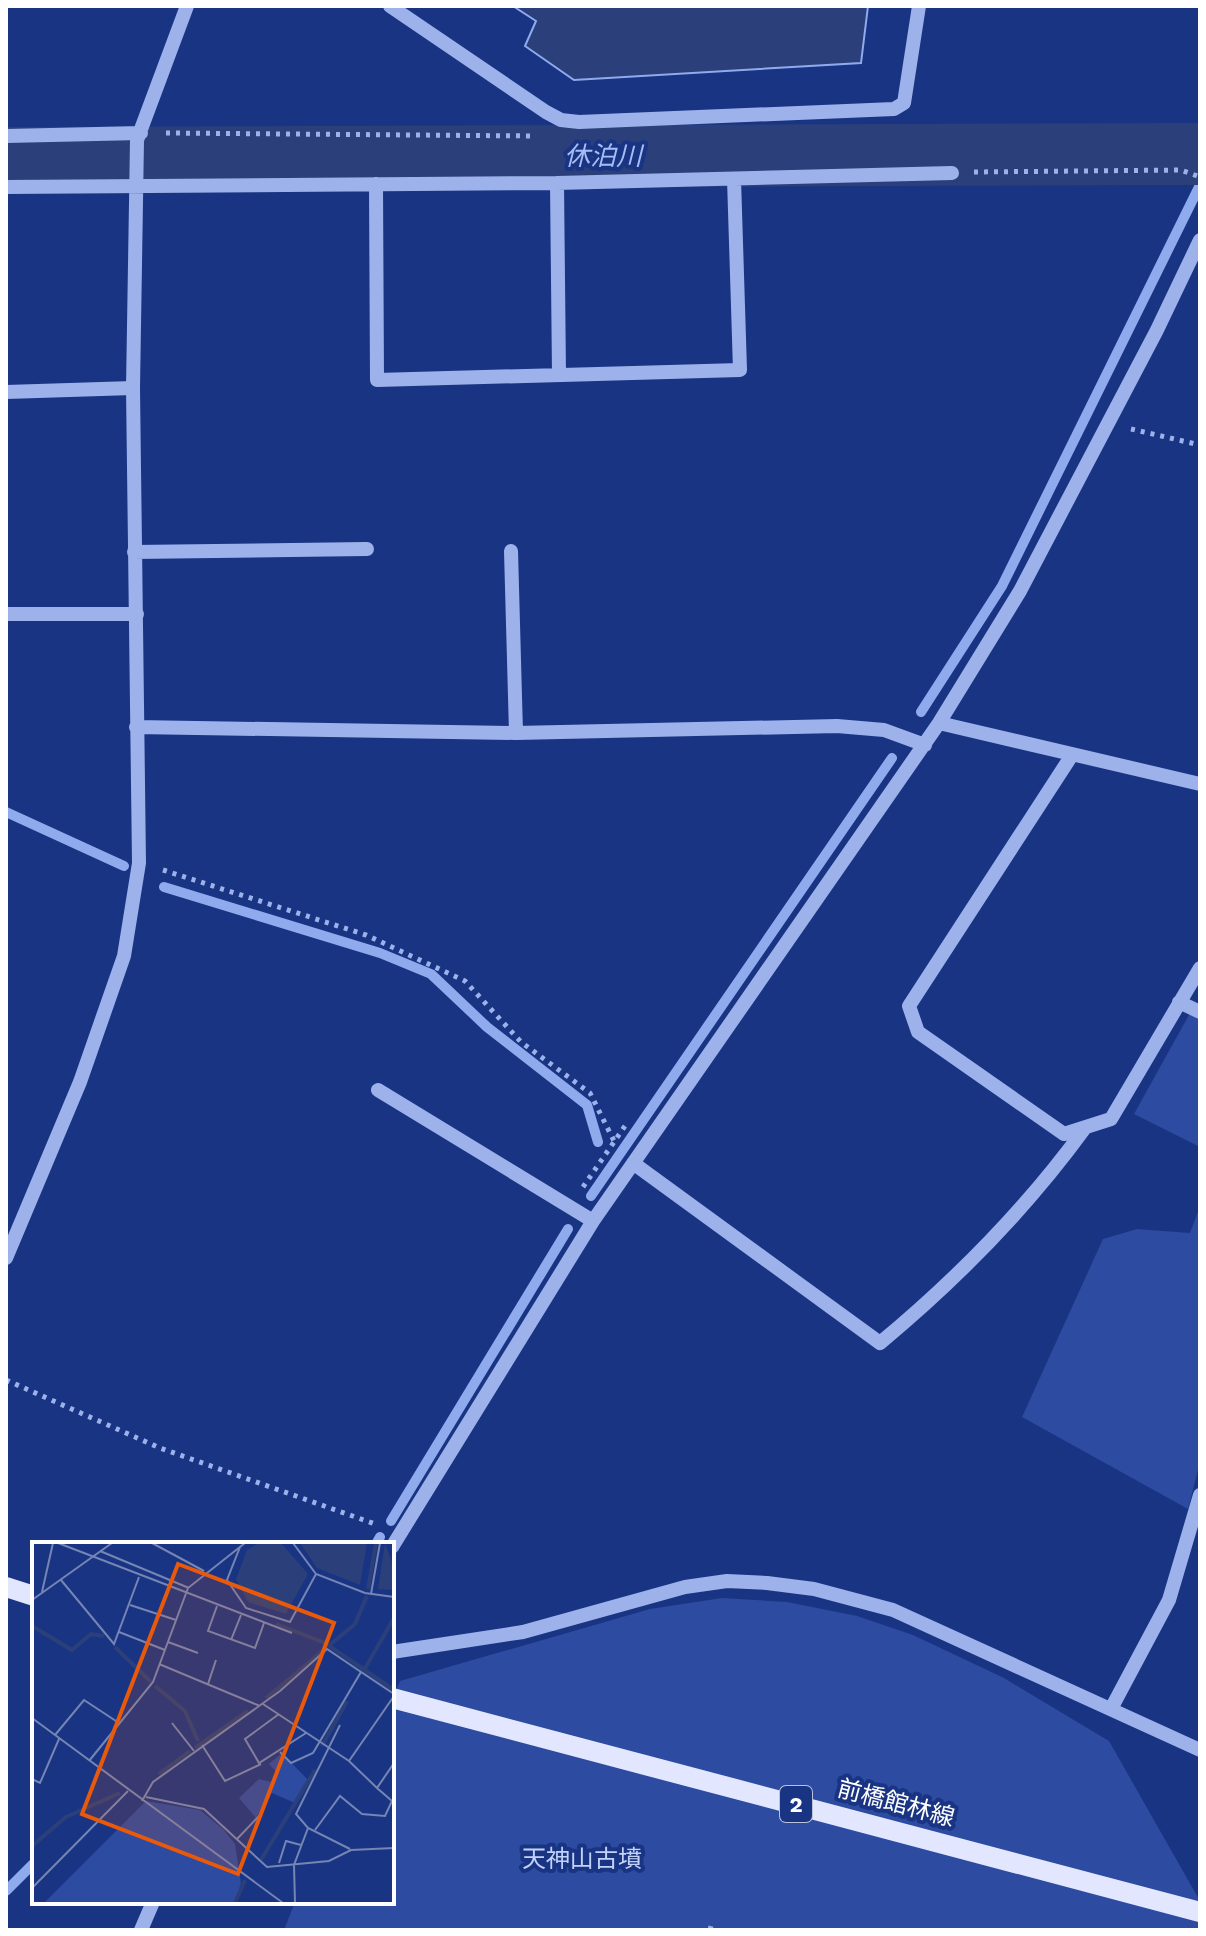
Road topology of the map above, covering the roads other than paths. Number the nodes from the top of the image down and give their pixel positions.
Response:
1 (187, 6) edge
2 (390, 6) edge
3 (919, 6) edge
4 (6, 136) edge
5 (139, 136) junction
6 (952, 173) road end
7 (734, 179) junction
8 (136, 181) junction
9 (557, 183) junction
10 (376, 184) junction
11 (6, 187) edge
12 (1200, 240) edge
13 (559, 375) junction
14 (133, 388) junction
15 (6, 392) edge
16 (367, 549) dead end
17 (511, 551) dead end
18 (134, 552) junction
19 (6, 614) edge
20 (137, 614) junction
21 (939, 723) junction
22 (136, 727) junction
23 (516, 733) junction
24 (925, 745) junction
25 (1072, 755) junction
26 (1200, 784) edge
27 (1200, 968) edge
28 (1179, 1002) junction
29 (1200, 1012) edge
30 (378, 1090) dead end
31 (1085, 1127) junction
32 (633, 1163) junction
33 (593, 1221) junction
34 (11, 1225) edge
35 (6, 1258) edge
36 (1200, 1495) edge
37 (395, 1542) edge
38 (6, 1587) edge
39 (32, 1595) edge
40 (394, 1652) edge
41 (394, 1699) edge
42 (1112, 1707) junction
43 (1200, 1750) edge
44 (152, 1904) edge
45 (1200, 1912) edge
46 (141, 1930) edge

1 - 5 street
2 - 3 street
4 - 5 street
5 - 8 street
6 - 7 street
7 - 9 street
7 - 13 street
8 - 10 street
8 - 11 street
8 - 14 street
9 - 10 street
9 - 13 street
10 - 13 street
12 - 21 street
14 - 15 street
14 - 18 street
16 - 18 street
17 - 23 street
18 - 20 street
19 - 20 street
20 - 22 street
21 - 24 street
21 - 25 street
22 - 23 street
22 - 34 street
23 - 24 street
24 - 32 street
25 - 26 street
25 - 31 street
27 - 28 street
28 - 29 street
28 - 31 street
30 - 33 street
31 - 32 street
32 - 33 street
33 - 37 street
34 - 35 street
36 - 42 street
38 - 39 main road
40 - 42 street
41 - 45 main road, 前橋館林線 / 2
42 - 43 street
44 - 46 street

